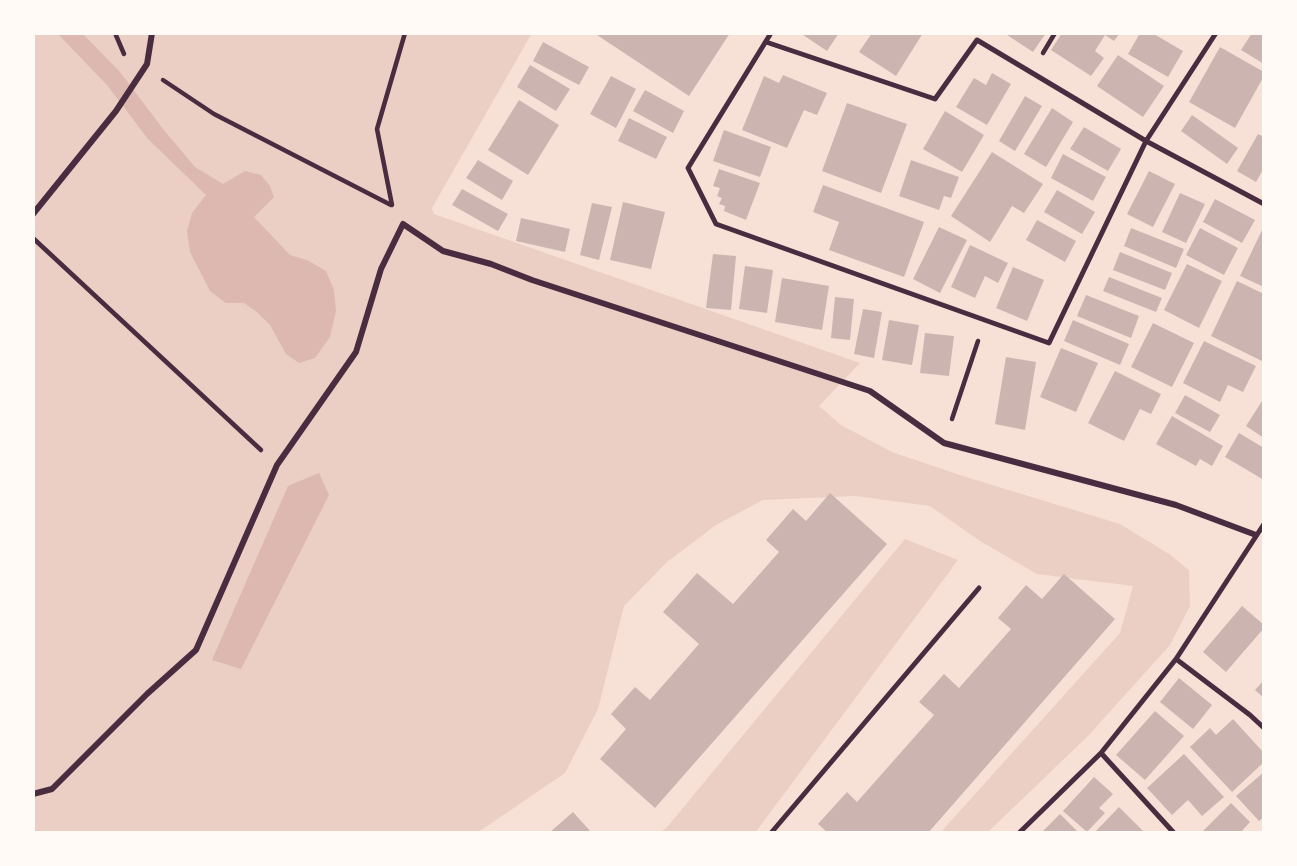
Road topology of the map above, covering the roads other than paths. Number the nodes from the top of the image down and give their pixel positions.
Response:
1 (152, 33) edge
2 (771, 33) edge
3 (1216, 33) edge
4 (766, 41) junction
5 (1146, 141) junction
6 (1264, 204) edge
7 (33, 215) edge
8 (1264, 524) edge
9 (1256, 535) junction
10 (979, 588) dead end
11 (1176, 659) junction
12 (1264, 728) edge
13 (1101, 753) junction
14 (33, 794) edge
15 (771, 833) edge
16 (1019, 833) edge
17 (1174, 833) edge

1 - 7 street
2 - 4 lane
3 - 5 lane
4 - 5 lane
4 - 5 lane
5 - 6 lane
8 - 9 lane
9 - 11 lane
9 - 14 street
10 - 15 lane
11 - 12 lane
11 - 13 lane
13 - 16 lane
13 - 17 lane

